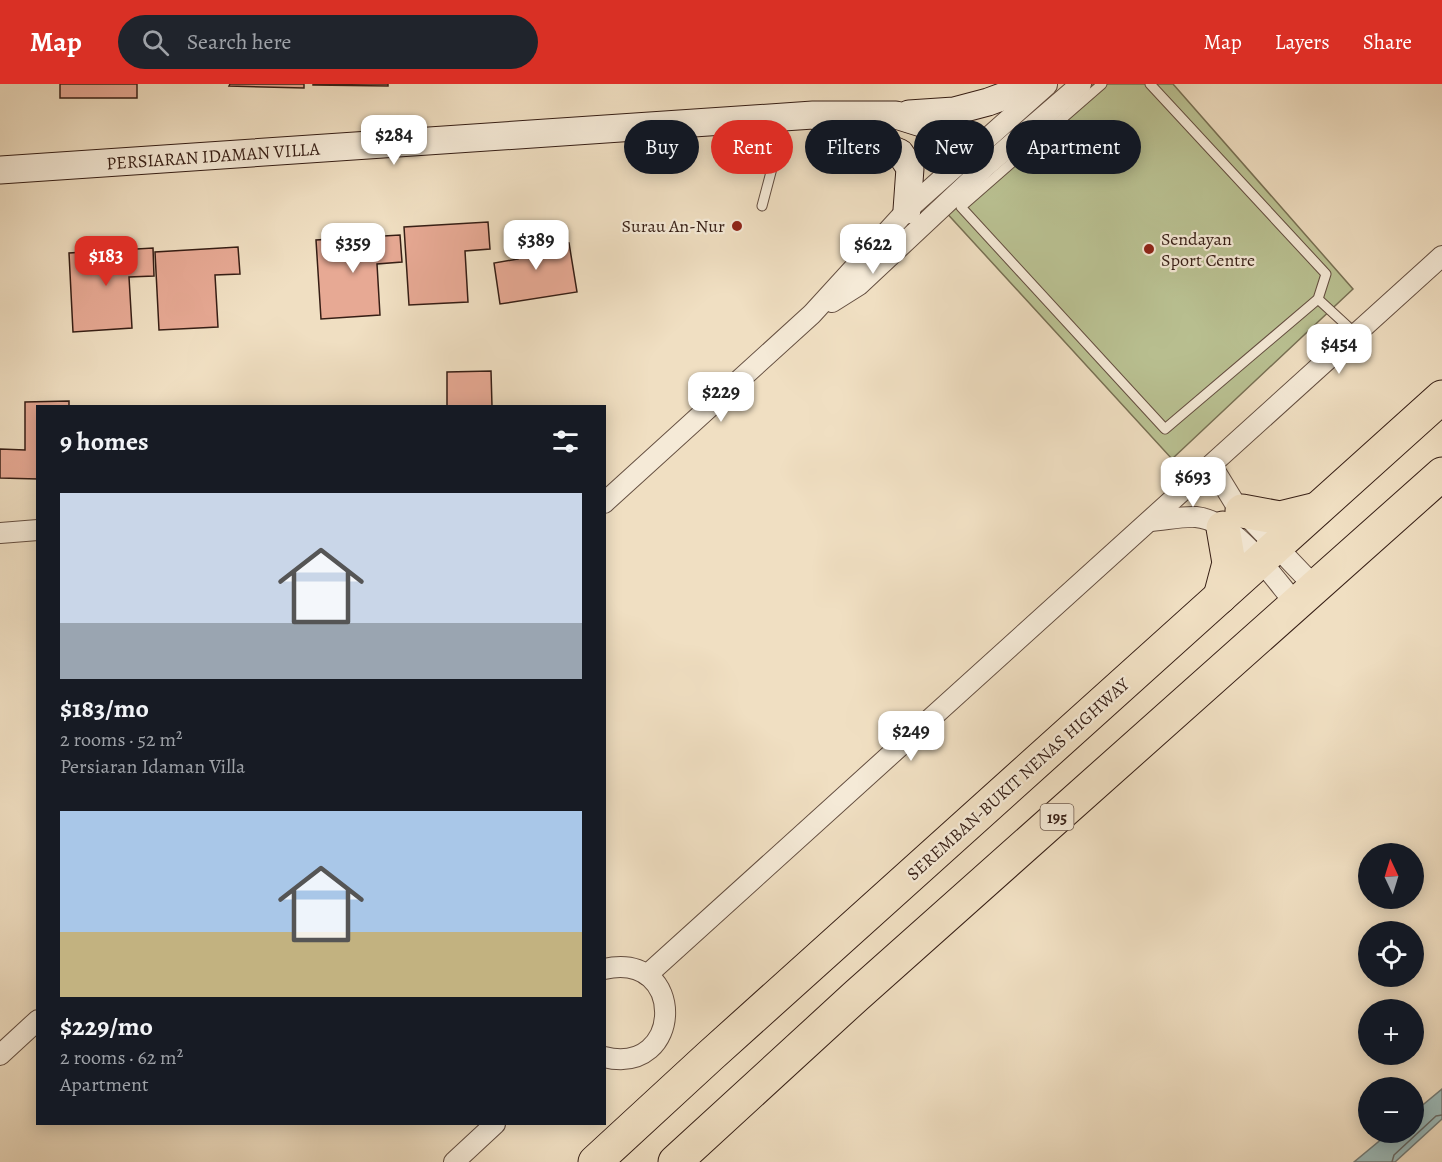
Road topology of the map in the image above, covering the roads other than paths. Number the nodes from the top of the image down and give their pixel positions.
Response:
1 (1037, 84) edge
2 (1047, 84) edge
3 (1081, 84) edge
4 (1102, 84) edge
5 (1150, 84) edge
6 (813, 115) junction
7 (896, 115) junction
8 (785, 117) junction
9 (914, 121) edge
10 (994, 142) edge
11 (994, 148) edge
12 (0, 170) edge
13 (957, 174) edge
14 (976, 174) edge
15 (975, 186) junction
16 (762, 206) dead end
17 (907, 210) junction
18 (1442, 256) edge
19 (1318, 298) junction
20 (812, 314) junction
21 (1356, 334) junction
22 (1442, 397) edge
23 (1212, 466) junction
24 (1442, 474) edge
25 (606, 501) edge
26 (1319, 508) junction
27 (1233, 519) junction
28 (1150, 521) junction
29 (36, 530) edge
30 (0, 532) edge
31 (1268, 554) junction
32 (1306, 596) junction
33 (1220, 597) junction
34 (606, 969) edge
35 (647, 975) junction
36 (36, 1022) edge
37 (0, 1054) edge
38 (606, 1057) edge
39 (494, 1125) edge
40 (454, 1162) edge
41 (595, 1162) edge
42 (675, 1162) edge

1 - 7 street
2 - 10 street
3 - 11 street
4 - 15 lane
5 - 19 lane
6 - 7 street, PERSIARAN IDAMAN VILLA
6 - 8 street, PERSIARAN IDAMAN VILLA
6 - 17 street
7 - 9 street, PERSIARAN IDAMAN VILLA
8 - 12 street, PERSIARAN IDAMAN VILLA
8 - 16 lane
13 - 17 street
14 - 15 street
15 - 19 lane
15 - 20 street
17 - 20 street
18 - 21 street
19 - 21 lane
20 - 25 street
21 - 23 street
22 - 26 highway, SEREMBAN-BUKIT NENAS HIGHWAY
23 - 27 street
23 - 28 street
24 - 32 highway, 195
26 - 27 highway
26 - 31 highway, SEREMBAN-BUKIT NENAS HIGHWAY
27 - 28 street
27 - 31 street
27 - 33 highway
28 - 35 street
29 - 30 street
31 - 32 street
31 - 33 highway, SEREMBAN-BUKIT NENAS HIGHWAY
32 - 42 highway, 195
33 - 41 highway, SEREMBAN-BUKIT NENAS HIGHWAY
34 - 35 street
35 - 38 street
36 - 37 street
39 - 40 street

